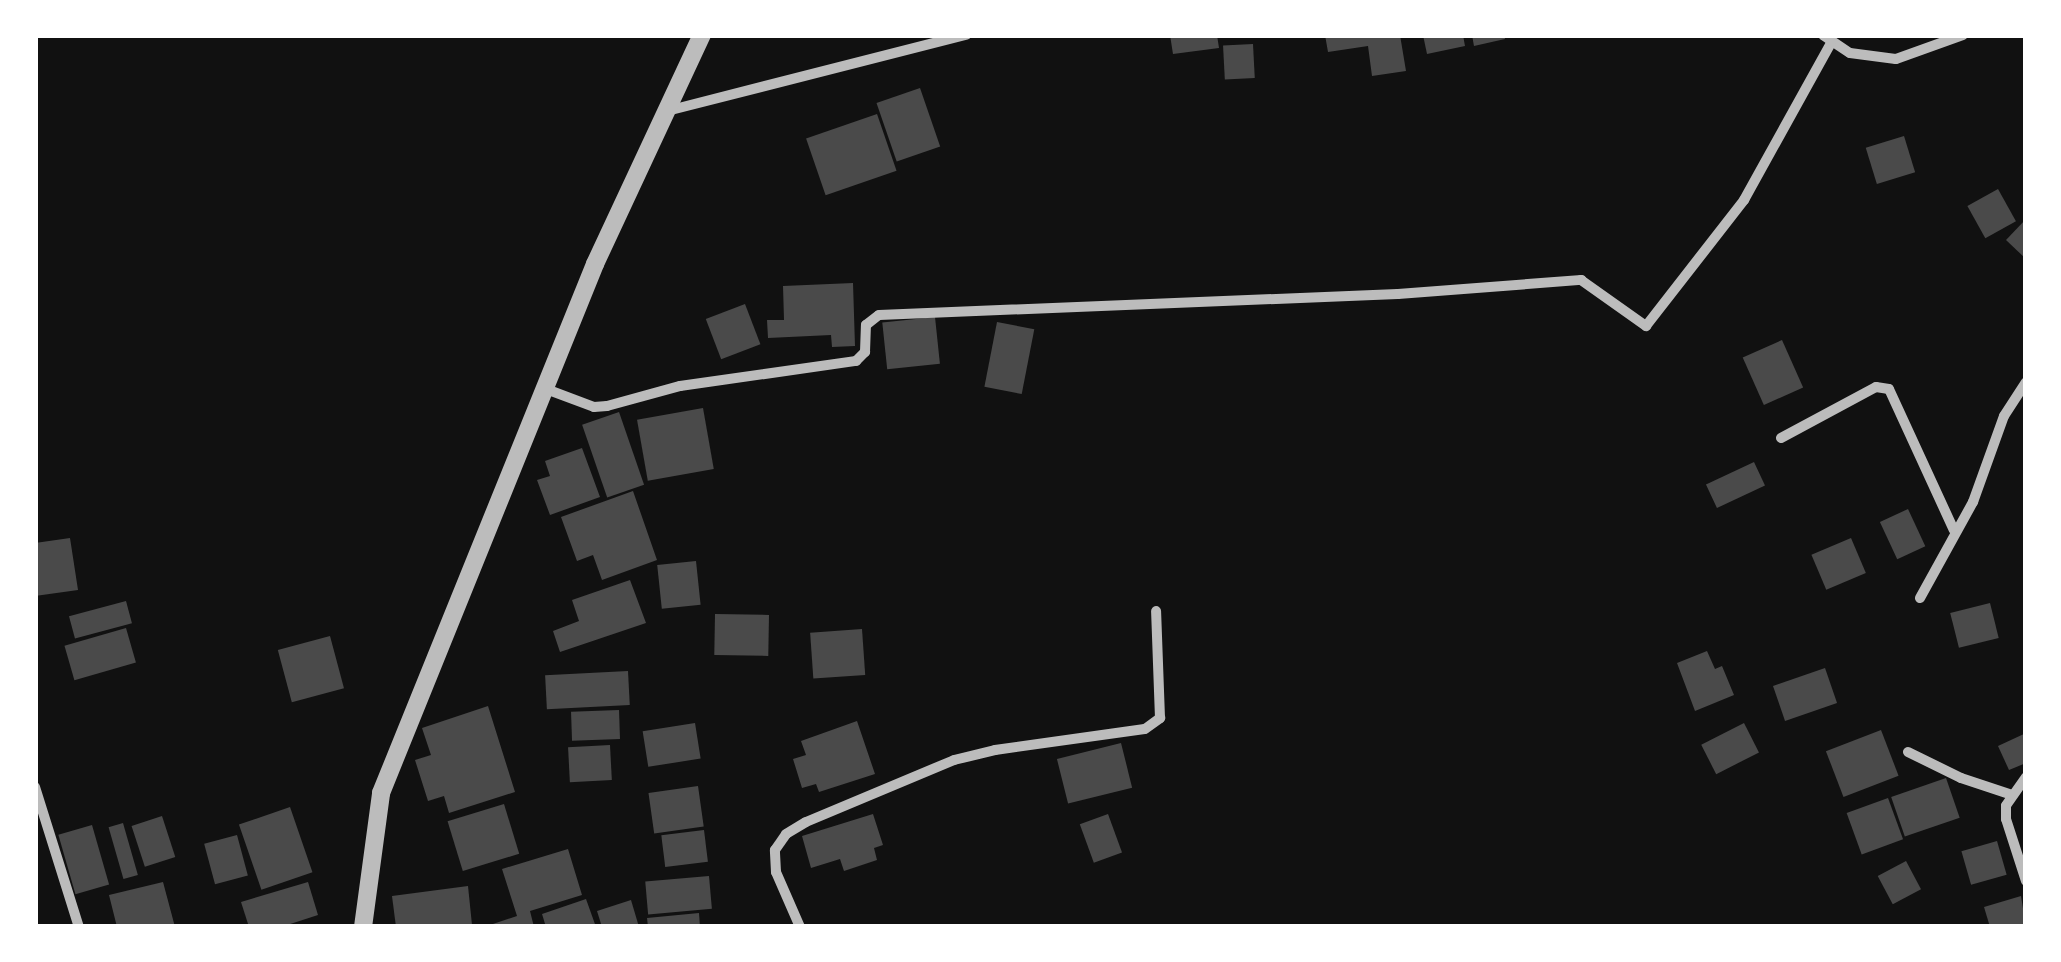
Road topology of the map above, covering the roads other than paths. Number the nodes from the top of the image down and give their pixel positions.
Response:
1 (702, 35) edge
2 (966, 35) edge
3 (1963, 35) edge
4 (1827, 39) edge
5 (666, 112) junction
6 (2026, 382) edge
7 (546, 390) junction
8 (1780, 438) dead end
9 (1954, 530) junction
10 (1920, 598) dead end
11 (1156, 612) dead end
12 (1908, 752) dead end
13 (2026, 777) edge
14 (35, 787) edge
15 (2012, 795) junction
16 (2026, 881) edge
17 (78, 927) edge
18 (363, 927) edge
19 (800, 927) edge

1 - 5 street
2 - 5 street
3 - 4 street
4 - 7 street
5 - 7 street
6 - 9 street
7 - 18 street
8 - 9 street
9 - 10 street
11 - 19 street
12 - 15 street
13 - 15 street
14 - 17 street
15 - 16 street

